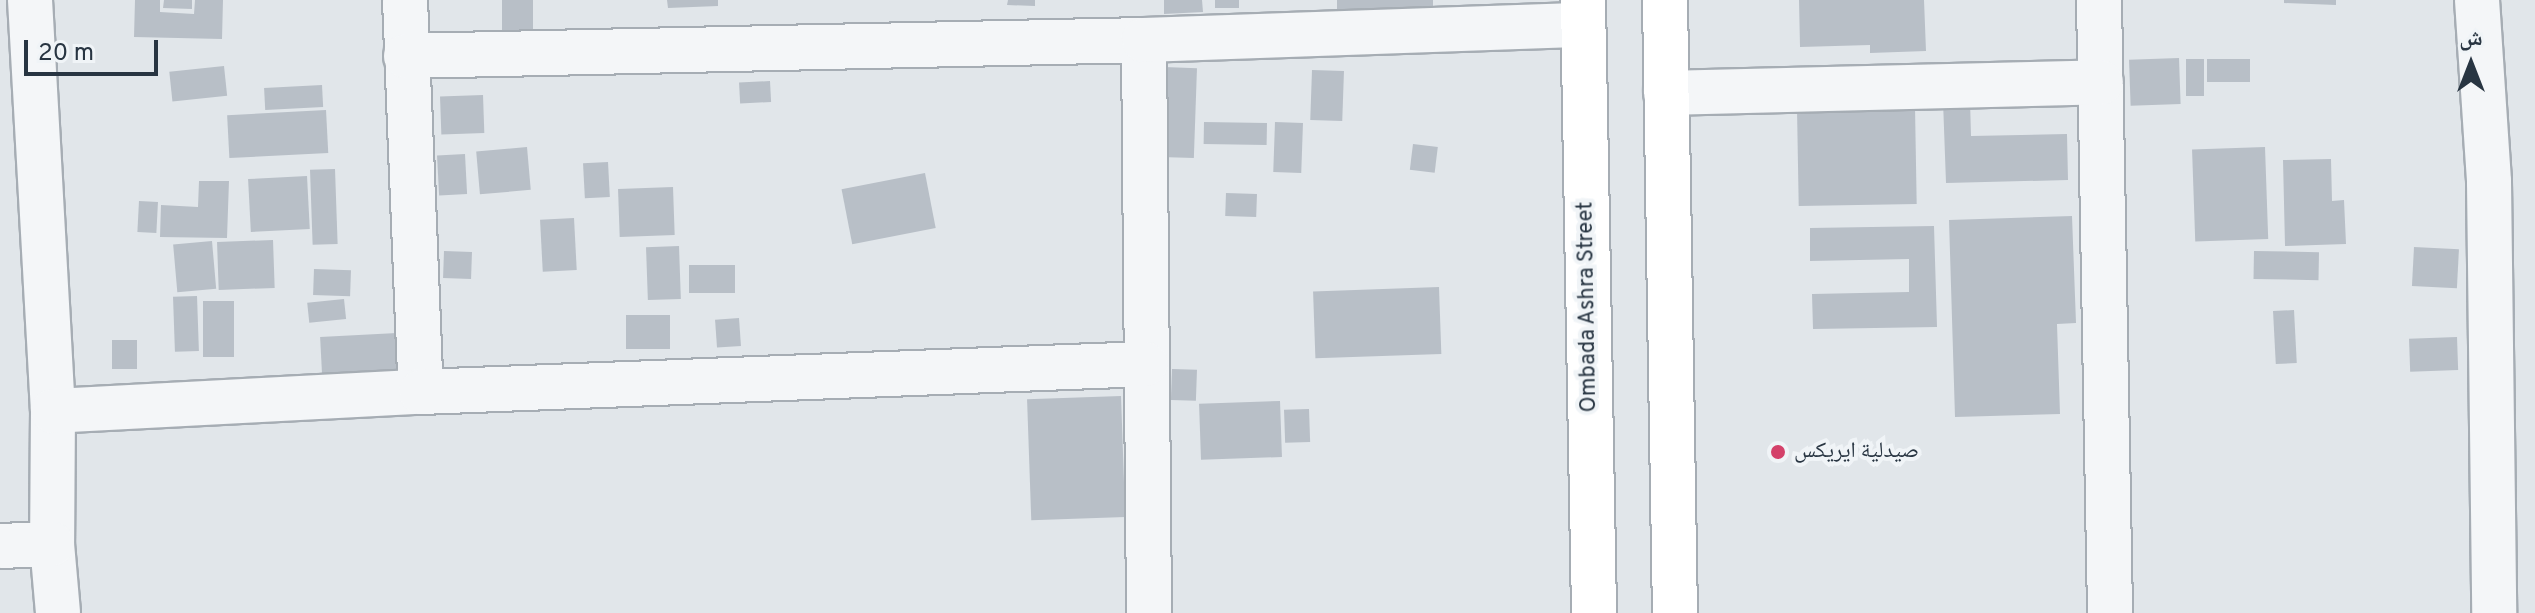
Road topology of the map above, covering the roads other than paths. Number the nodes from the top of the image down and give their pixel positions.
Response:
1 (30, 0) edge
2 (405, 0) edge
3 (1665, 0) edge
4 (2099, 0) edge
5 (2477, 0) edge
6 (1583, 12) edge
7 (1144, 40) junction
8 (406, 56) junction
9 (2101, 82) junction
10 (1666, 93) junction
11 (1145, 364) junction
12 (421, 392) junction
13 (53, 411) junction
14 (52, 544) junction
15 (0, 546) edge
16 (58, 613) edge
17 (1149, 613) edge
18 (1594, 613) edge
19 (1675, 613) edge
20 (2110, 613) edge
21 (2494, 613) edge

1 - 13 street
2 - 8 street
3 - 10 main road
4 - 9 street
5 - 21 street
6 - 7 street
6 - 18 main road, Ombada Ashra Street
7 - 8 street
7 - 11 street
8 - 12 street
9 - 10 street
9 - 20 street
10 - 19 main road
11 - 12 street
11 - 17 street
12 - 13 street
13 - 14 street
14 - 15 street
14 - 16 street

